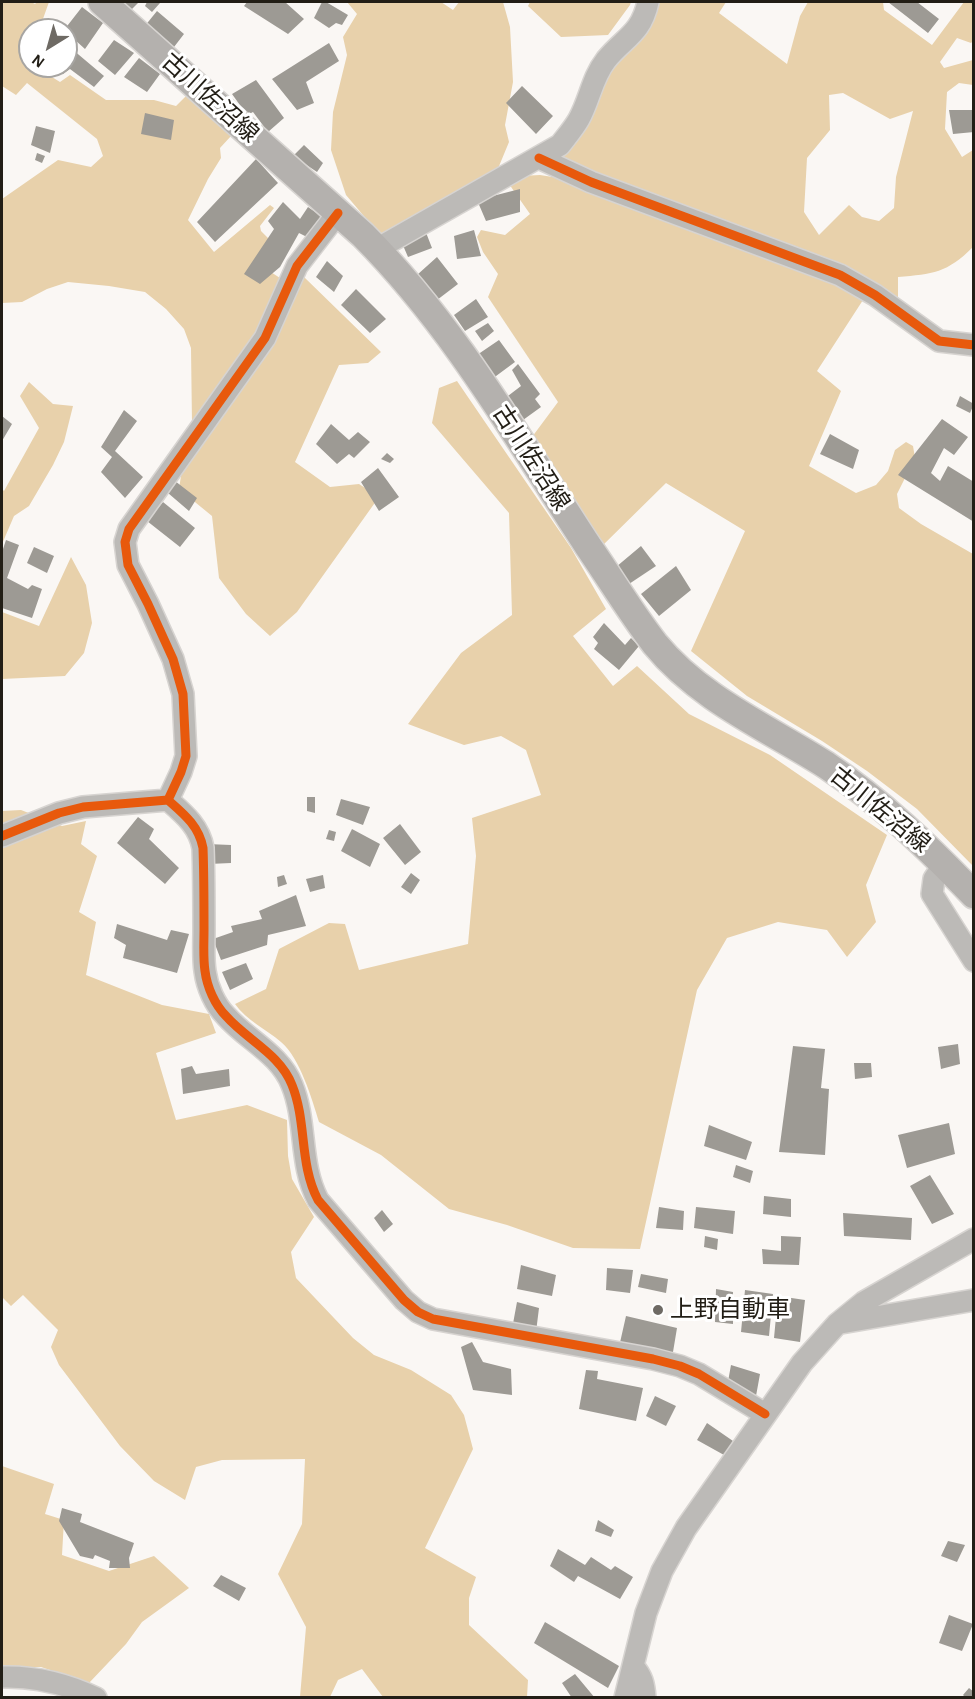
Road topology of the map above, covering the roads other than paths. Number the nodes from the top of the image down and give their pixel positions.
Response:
1 (102, 2) edge
2 (648, 2) edge
3 (539, 158) junction
4 (338, 213) junction
5 (376, 249) junction
6 (974, 345) edge
7 (168, 800) junction
8 (2, 836) edge
9 (944, 864) junction
10 (974, 895) edge
11 (974, 961) edge
12 (974, 1239) edge
13 (974, 1300) edge
14 (837, 1324) junction
15 (765, 1414) junction
16 (633, 1666) junction
17 (2, 1677) edge
18 (96, 1698) edge
19 (625, 1698) edge
20 (645, 1698) edge

1 - 4 main road, 古川佐沼線
2 - 3 street
3 - 5 street
3 - 6 street
4 - 5 main road, 古川佐沼線
4 - 7 street
5 - 9 main road, 古川佐沼線
7 - 8 street
7 - 15 street
9 - 10 main road, 古川佐沼線
9 - 11 street
12 - 14 street
13 - 14 street
14 - 15 street
15 - 16 street
16 - 19 street
16 - 20 street
17 - 18 street

